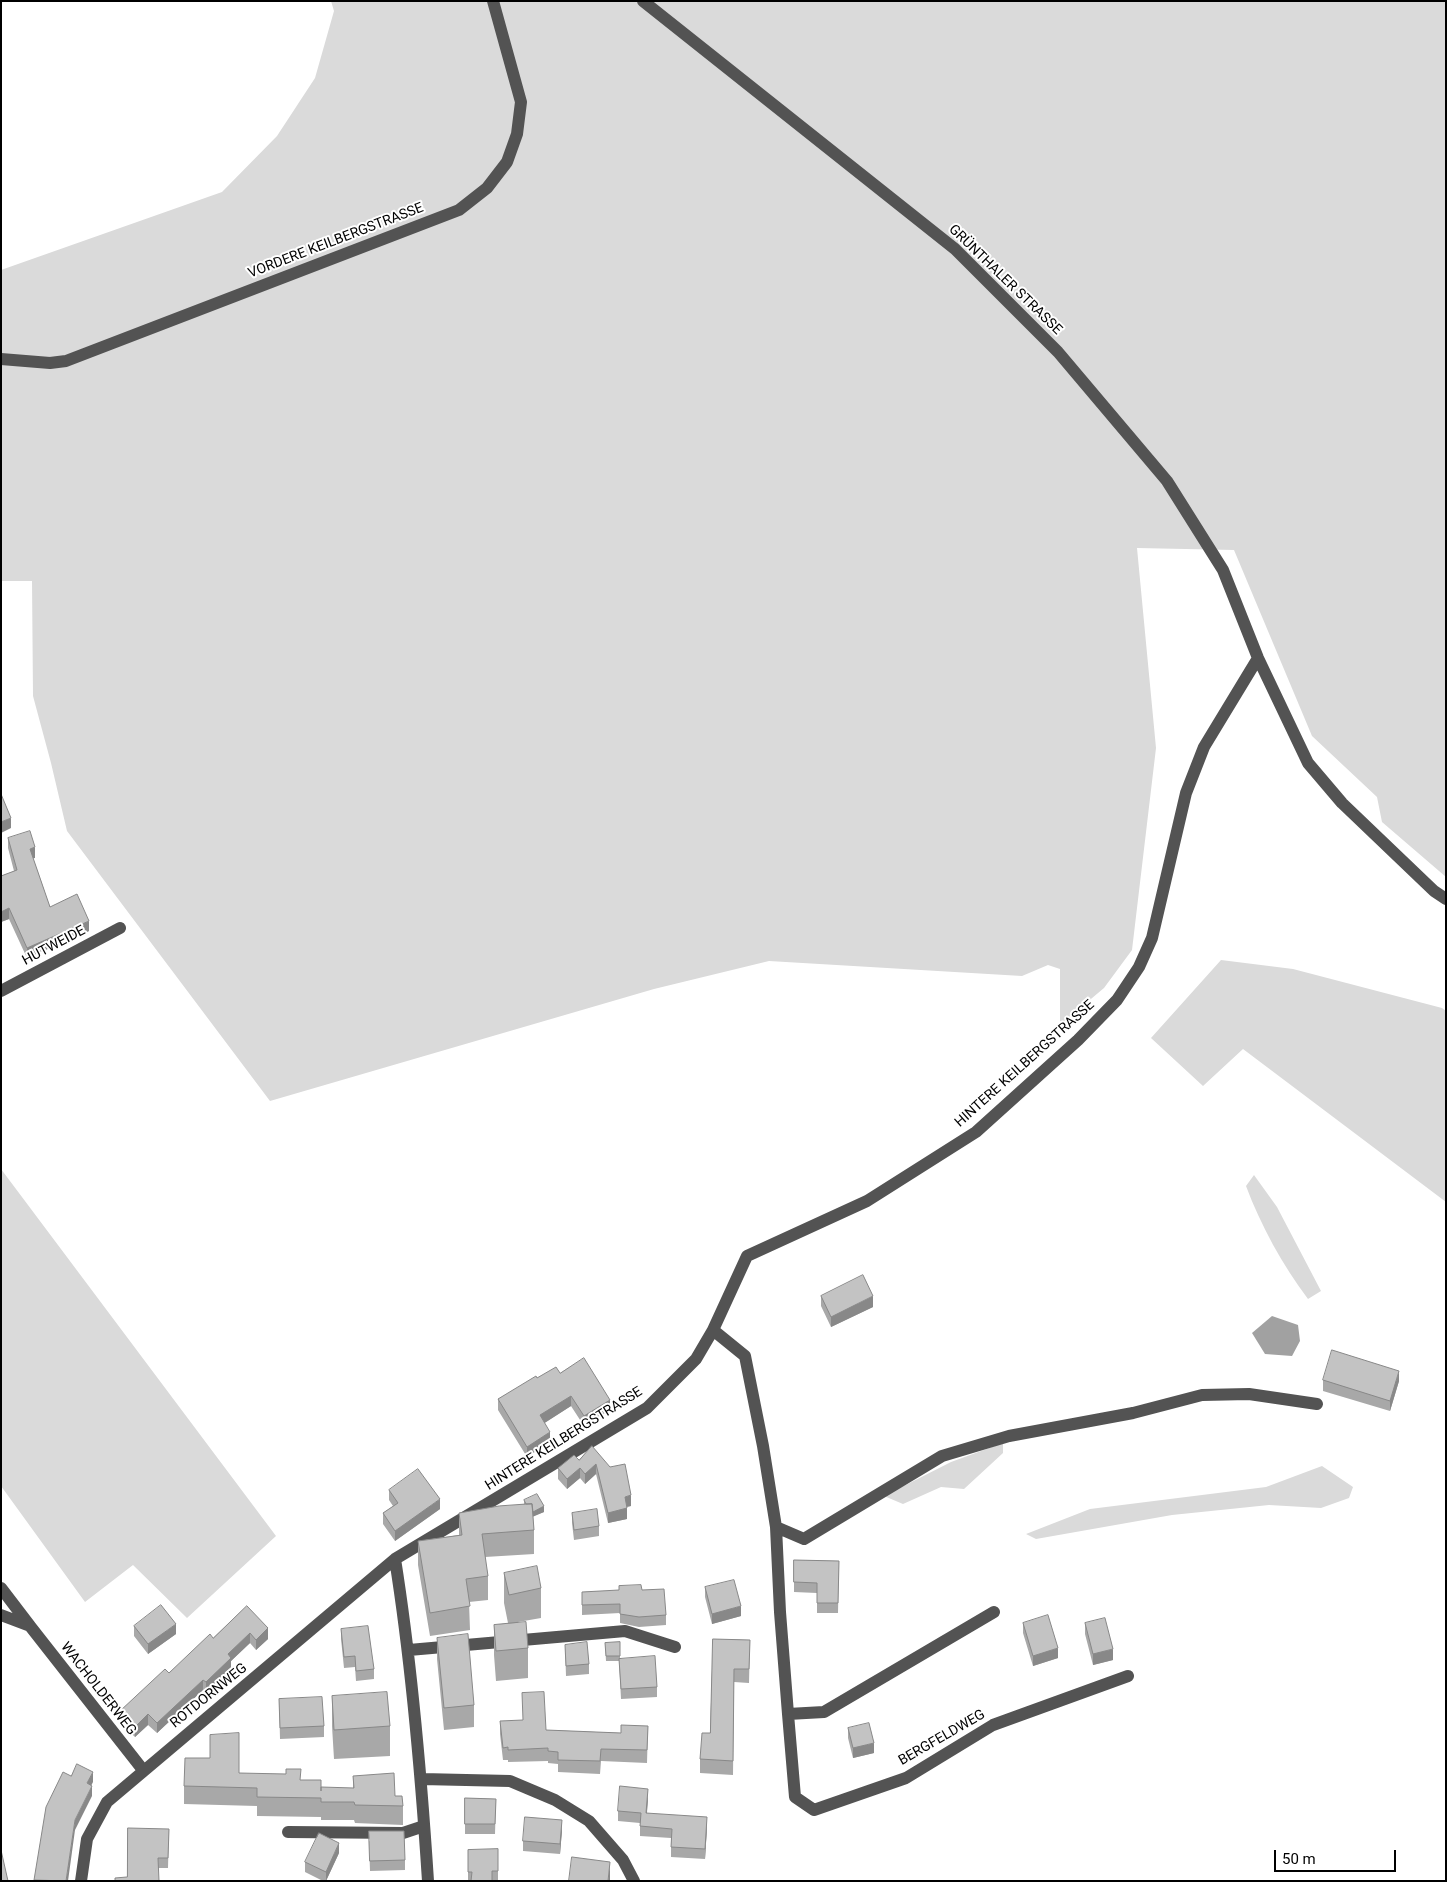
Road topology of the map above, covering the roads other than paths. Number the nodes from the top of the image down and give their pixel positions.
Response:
1 (494, 1) edge
2 (643, 1) edge
3 (1, 359) edge
4 (1258, 658) junction
5 (1446, 899) edge
6 (120, 928) dead end
7 (1, 991) edge
8 (713, 1330) junction
9 (1316, 1404) dead end
10 (776, 1527) junction
11 (395, 1559) junction
12 (1, 1588) edge
13 (994, 1612) dead end
14 (1, 1615) edge
15 (30, 1626) junction
16 (675, 1647) dead end
17 (409, 1650) junction
18 (1128, 1676) dead end
19 (788, 1714) junction
20 (143, 1770) junction
21 (422, 1780) junction
22 (424, 1826) junction
23 (288, 1832) dead end
24 (81, 1881) edge
25 (428, 1881) edge
26 (634, 1881) edge

1 - 3 street, VORDERE KEILBERGSTRASSE
2 - 4 street, GRÜNTHALER STRASSE
4 - 5 street, GRÜNTHALER STRASSE
4 - 8 street, HINTERE KEILBERGSTRASSE
6 - 7 street, HUTWEIDE
8 - 10 street, BERGFELDWEG
8 - 11 street, HINTERE KEILBERGSTRASSE
9 - 10 street
10 - 19 street, BERGFELDWEG
11 - 17 street
11 - 20 street, ROTDORNWEG
12 - 15 street, WACHOLDERWEG
13 - 19 street
14 - 15 street
15 - 20 street, WACHOLDERWEG
16 - 17 street
17 - 21 street
18 - 19 street, BERGFELDWEG
20 - 24 street, ROTDORNWEG
21 - 22 street
21 - 26 street
22 - 23 street
22 - 25 street

